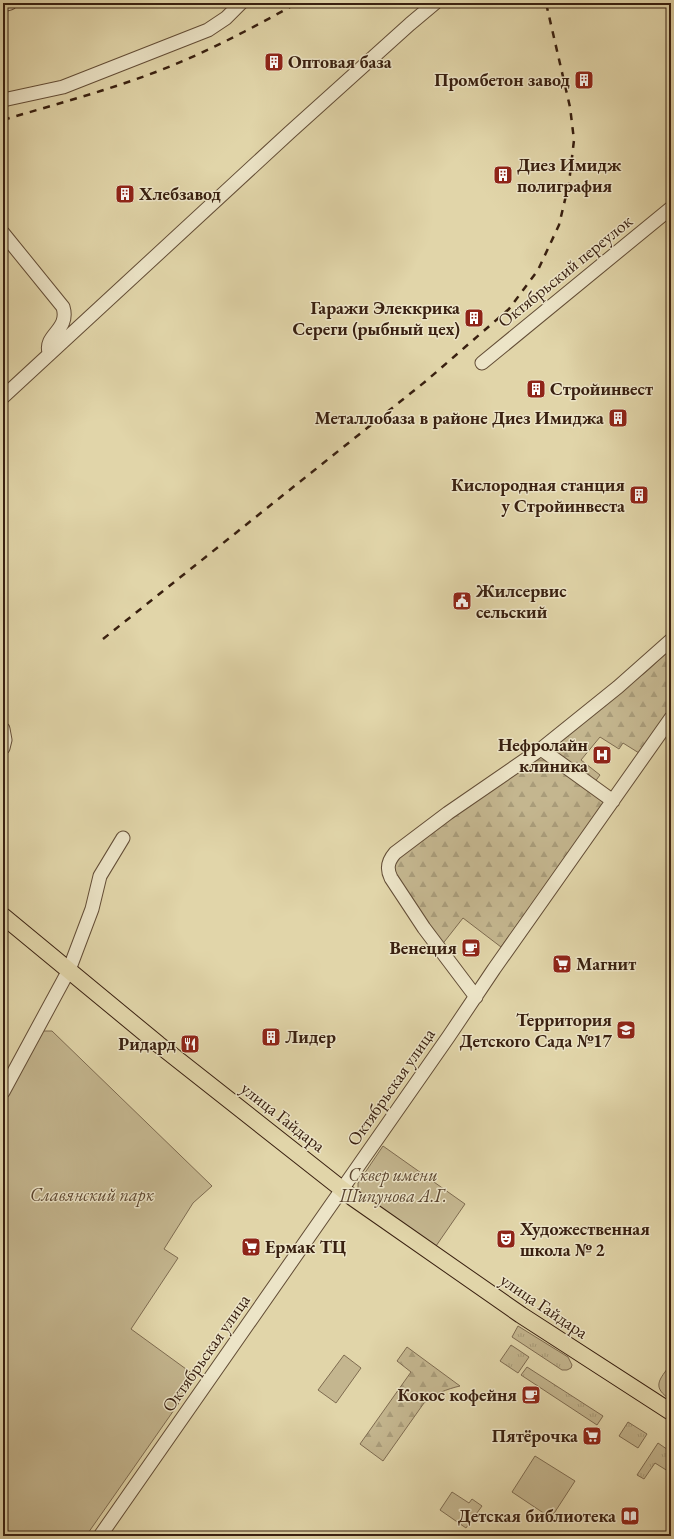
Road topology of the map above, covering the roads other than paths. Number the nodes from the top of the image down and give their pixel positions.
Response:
1 (10, 3) edge
2 (241, 3) edge
3 (435, 3) edge
4 (3, 5) edge
5 (3, 100) edge
6 (671, 208) edge
7 (3, 233) edge
8 (49, 353) junction
9 (482, 362) dead end
10 (5, 390) edge
11 (671, 640) edge
12 (671, 718) edge
13 (3, 729) edge
14 (3, 748) edge
15 (540, 749) junction
16 (613, 801) junction
17 (123, 838) dead end
18 (3, 916) edge
19 (69, 970) junction
20 (476, 997) junction
21 (3, 1092) edge
22 (342, 1189) junction
23 (671, 1412) edge
24 (100, 1536) edge

1 - 4 street
2 - 5 street
3 - 8 street
6 - 9 street, Октябрьский переулок
7 - 8 street
8 - 10 street
11 - 15 street
12 - 16 street, Октябрьская улица
13 - 14 street
15 - 16 street
15 - 20 street
16 - 20 street, Октябрьская улица
17 - 19 street
18 - 19 main road, улица Гайдара
19 - 21 street
19 - 22 main road, улица Гайдара
20 - 22 street, Октябрьская улица
22 - 23 main road, улица Гайдара
22 - 24 street, Октябрьская улица

